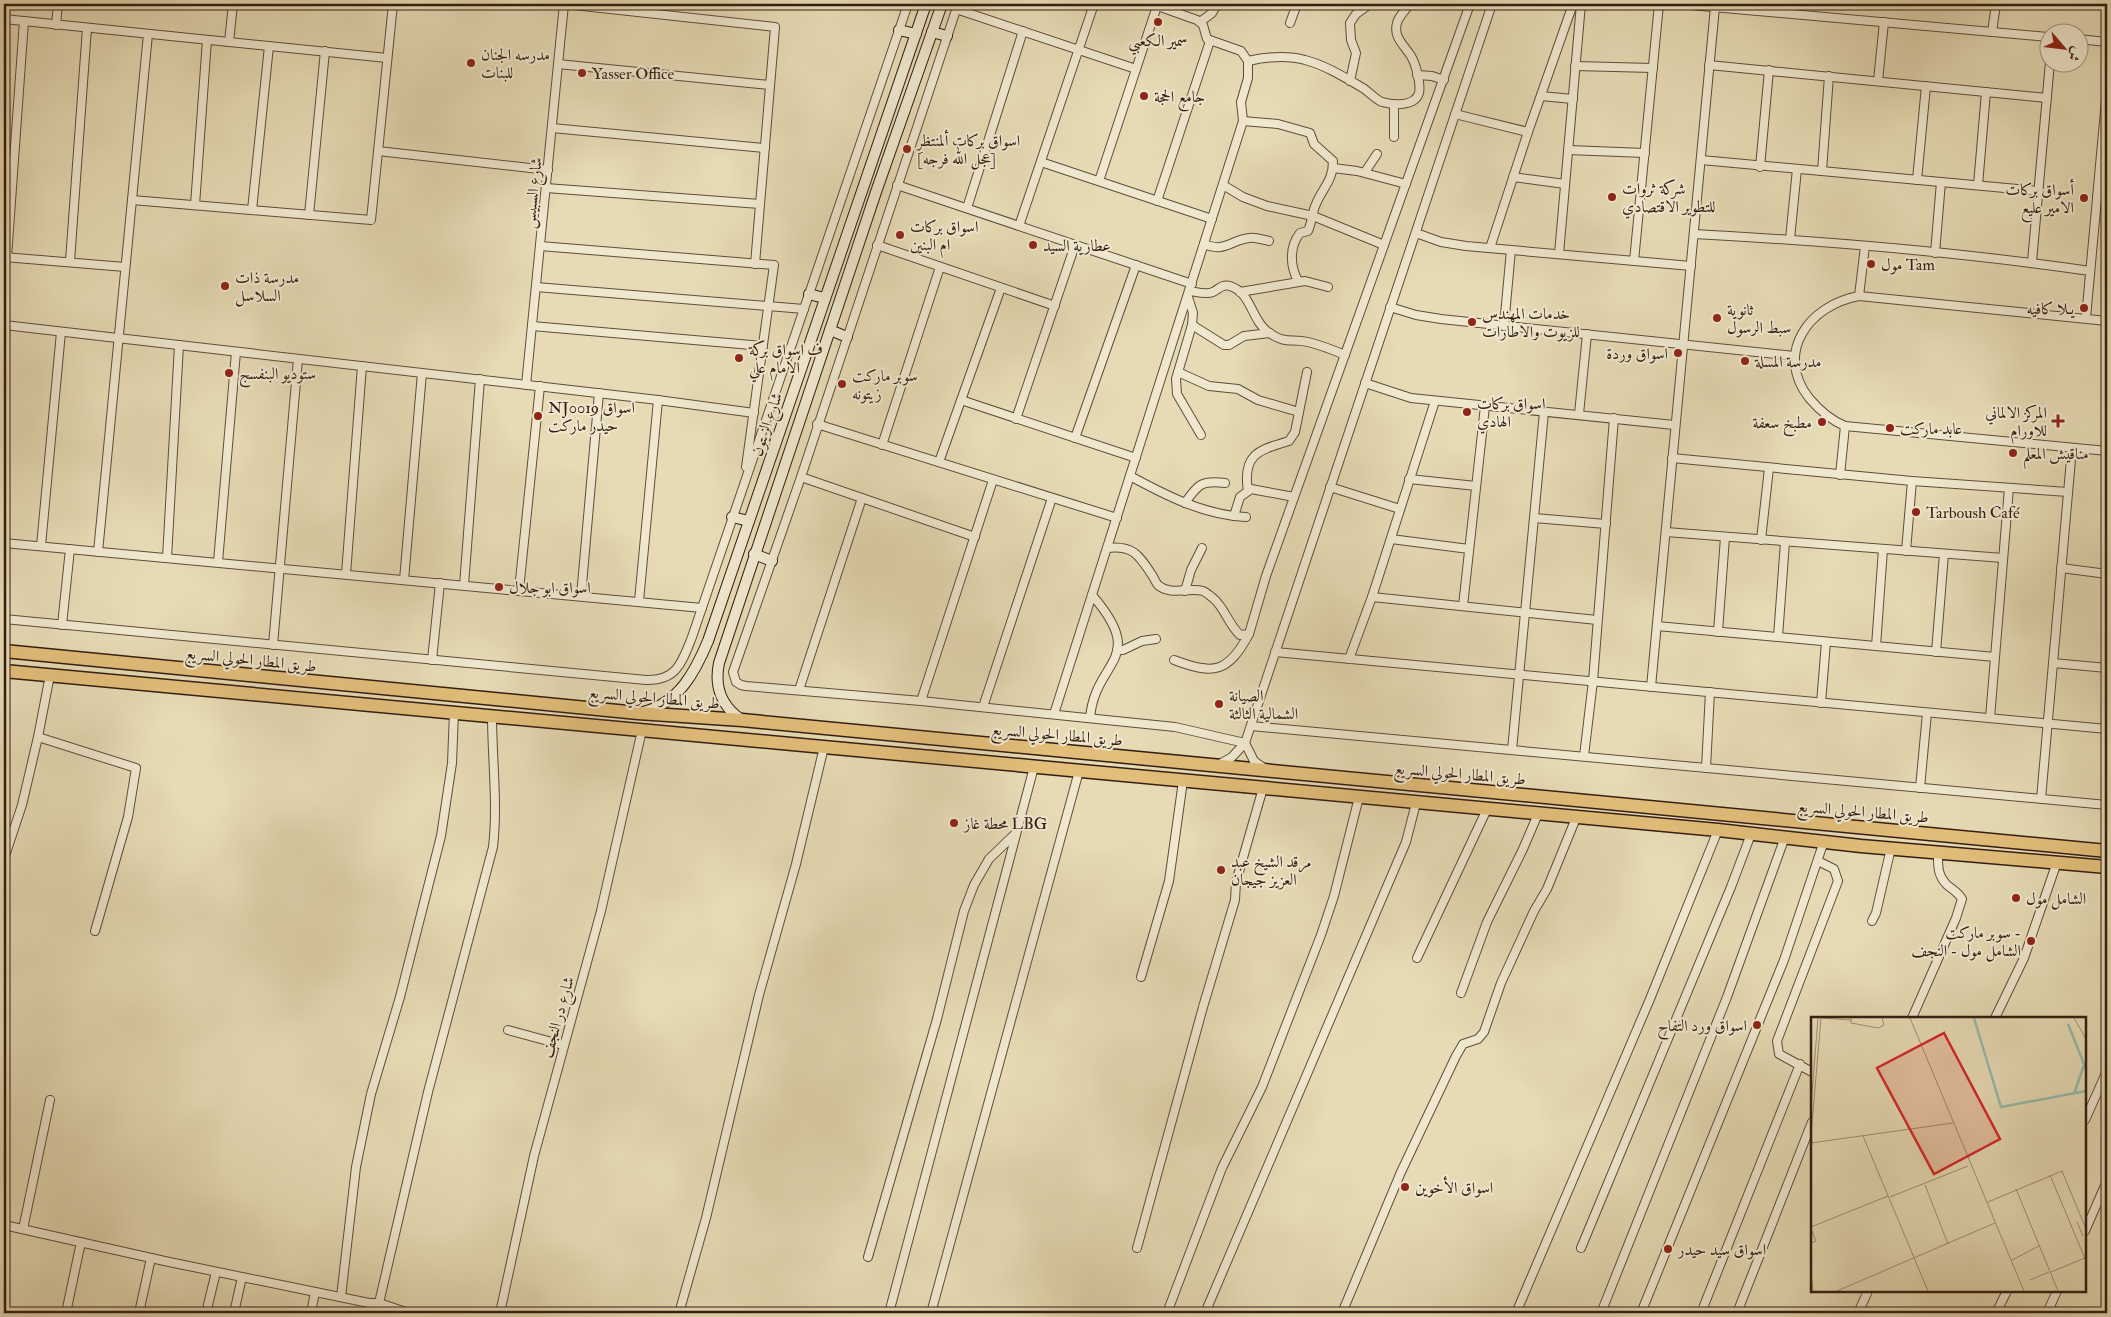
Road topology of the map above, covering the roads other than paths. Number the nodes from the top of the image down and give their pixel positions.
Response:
1 (58, 4) edge
2 (233, 4) edge
3 (393, 4) edge
4 (564, 4) edge
5 (908, 4) edge
6 (926, 4) edge
7 (942, 4) edge
8 (1094, 4) edge
9 (1217, 4) edge
10 (1297, 4) edge
11 (1370, 4) edge
12 (1409, 4) edge
13 (1470, 4) edge
14 (1492, 4) edge
15 (1573, 4) edge
16 (1581, 4) edge
17 (1659, 4) edge
18 (1679, 4) edge
19 (1776, 4) edge
20 (1996, 4) edge
21 (1155, 5) edge
22 (957, 6) edge
23 (1715, 7) junction
24 (1776, 12) junction
25 (4, 19) edge
26 (24, 21) junction
27 (1200, 22) junction
28 (1884, 22) junction
29 (1290, 23) dead end
30 (56, 24) junction
31 (87, 28) junction
32 (899, 30) junction
33 (1023, 31) junction
34 (932, 32) junction
35 (1992, 32) junction
36 (148, 34) junction
37 (916, 34) junction
38 (2038, 35) edge
39 (947, 36) junction
40 (207, 40) junction
41 (2088, 40) edge
42 (1210, 41) junction
43 (228, 42) junction
44 (2107, 42) edge
45 (269, 46) junction
46 (1079, 50) junction
47 (325, 51) junction
48 (388, 58) junction
49 (1248, 61) junction
50 (558, 64) junction
51 (1709, 65) junction
52 (1576, 66) junction
53 (1653, 68) junction
54 (1136, 69) junction
55 (1769, 70) junction
56 (2049, 72) edge
57 (1417, 75) junction
58 (1829, 76) junction
59 (1444, 80) junction
60 (1350, 81) junction
61 (1878, 81) junction
62 (770, 84) junction
63 (1926, 86) junction
64 (2107, 89) edge
65 (1986, 92) junction
66 (1541, 96) junction
67 (2047, 98) junction
68 (1572, 99) junction
69 (1394, 104) junction
70 (2107, 104) edge
71 (1455, 114) junction
72 (1243, 121) junction
73 (552, 128) junction
74 (1528, 132) junction
75 (1394, 137) dead end
76 (765, 148) junction
77 (1568, 150) junction
78 (378, 151) junction
79 (1644, 153) junction
80 (1377, 154) dead end
81 (874, 155) junction
82 (888, 160) junction
83 (1700, 160) junction
84 (1041, 162) junction
85 (1760, 167) junction
86 (1333, 168) junction
87 (1797, 169) junction
88 (548, 170) junction
89 (1822, 171) junction
90 (1365, 172) junction
91 (1513, 177) junction
92 (1917, 180) junction
93 (1099, 181) junction
94 (1941, 182) junction
95 (1406, 184) junction
96 (1565, 184) junction
97 (898, 185) junction
98 (1223, 185) junction
99 (1978, 185) junction
100 (546, 188) junction
101 (861, 189) junction
102 (2038, 191) junction
103 (876, 192) junction
104 (2097, 197) junction
105 (2107, 198) edge
106 (132, 200) junction
107 (1157, 201) junction
108 (760, 204) junction
109 (195, 206) junction
110 (967, 208) junction
111 (252, 210) junction
112 (310, 215) junction
113 (1313, 216) junction
114 (1212, 219) junction
115 (1019, 226) junction
116 (1416, 233) junction
117 (1694, 234) junction
118 (1790, 239) junction
119 (1269, 241) dead end
120 (1204, 244) junction
121 (877, 245) junction
122 (1076, 245) junction
123 (1384, 245) junction
124 (540, 246) junction
125 (1865, 246) junction
126 (1490, 248) junction
127 (1511, 250) junction
128 (1935, 253) junction
129 (1559, 254) junction
130 (5, 257) edge
131 (70, 261) junction
132 (1634, 261) junction
133 (2032, 262) junction
134 (755, 264) junction
135 (1136, 265) junction
136 (1691, 266) junction
137 (125, 267) junction
138 (940, 267) junction
139 (2090, 271) junction
140 (1298, 281) junction
141 (1328, 286) dead end
142 (536, 287) junction
143 (1001, 288) junction
144 (1190, 290) junction
145 (1240, 292) junction
146 (809, 294) junction
147 (1859, 296) junction
148 (824, 298) junction
149 (769, 305) junction
150 (1055, 306) junction
151 (1390, 307) junction
152 (804, 309) junction
153 (2086, 318) junction
154 (2107, 321) edge
155 (1192, 324) junction
156 (4, 325) edge
157 (532, 326) junction
158 (1504, 326) junction
159 (830, 330) junction
160 (61, 332) junction
161 (1270, 333) junction
162 (1587, 334) junction
163 (847, 336) junction
164 (117, 338) junction
165 (179, 345) junction
166 (1684, 345) junction
167 (763, 346) junction
168 (236, 352) junction
169 (1345, 355) junction
170 (1794, 356) junction
171 (298, 359) junction
172 (362, 366) junction
173 (1178, 372) junction
174 (1307, 372) dead end
175 (422, 373) junction
176 (480, 380) junction
177 (1365, 383) junction
178 (526, 385) junction
179 (540, 386) junction
180 (599, 393) junction
181 (658, 400) junction
182 (961, 400) junction
183 (1435, 401) junction
184 (1486, 406) junction
185 (1300, 412) junction
186 (1544, 412) junction
187 (754, 413) junction
188 (1579, 414) junction
189 (1614, 418) junction
190 (1016, 419) junction
191 (817, 424) junction
192 (1674, 425) junction
193 (1846, 426) junction
194 (1201, 435) dead end
195 (1075, 438) junction
196 (882, 445) junction
197 (2072, 448) junction
198 (2107, 451) edge
199 (1136, 458) junction
200 (1672, 458) junction
201 (938, 462) junction
202 (1768, 468) junction
203 (1840, 475) junction
204 (1130, 476) junction
205 (801, 477) junction
206 (1409, 479) junction
207 (993, 480) junction
208 (1912, 481) junction
209 (1225, 483) dead end
210 (744, 485) junction
211 (1476, 486) junction
212 (1330, 488) junction
213 (2009, 488) junction
214 (1248, 491) junction
215 (2068, 492) junction
216 (862, 498) junction
217 (1052, 498) junction
218 (1294, 498) junction
219 (1185, 503) junction
220 (1400, 509) junction
221 (1234, 516) junction
222 (732, 517) junction
223 (1246, 517) dead end
224 (1117, 518) junction
225 (1534, 518) junction
226 (749, 521) junction
227 (1606, 524) junction
228 (1666, 532) junction
229 (975, 537) junction
230 (1725, 537) junction
231 (1391, 539) junction
232 (1761, 540) junction
233 (1785, 542) junction
234 (4, 543) edge
235 (41, 546) junction
236 (1107, 548) junction
237 (1202, 548) dead end
238 (70, 549) junction
239 (1469, 549) junction
240 (1883, 549) junction
241 (1906, 551) junction
242 (98, 552) junction
243 (754, 554) junction
244 (1944, 554) junction
245 (167, 558) junction
246 (2003, 558) junction
247 (772, 561) junction
248 (218, 562) junction
249 (280, 568) junction
250 (2062, 568) junction
251 (346, 574) junction
252 (2107, 574) edge
253 (404, 580) junction
254 (440, 583) junction
255 (464, 585) junction
256 (519, 590) junction
257 (1185, 590) junction
258 (1092, 595) junction
259 (581, 596) junction
260 (1372, 597) junction
261 (639, 601) junction
262 (1463, 606) junction
263 (702, 608) junction
264 (1525, 612) junction
265 (717, 615) junction
266 (4, 619) edge
267 (1597, 620) junction
268 (732, 621) junction
269 (62, 625) junction
270 (1657, 626) junction
271 (1718, 632) junction
272 (1249, 634) junction
273 (1778, 637) junction
274 (1156, 639) dead end
275 (1826, 642) junction
276 (273, 645) junction
277 (1876, 646) junction
278 (1117, 650) junction
279 (4, 651) edge
280 (1275, 652) junction
281 (1936, 652) junction
282 (1995, 657) junction
283 (1349, 659) junction
284 (432, 660) junction
285 (1174, 660) dead end
286 (2053, 664) junction
287 (2107, 668) edge
288 (4, 671) edge
289 (50, 675) junction
290 (1519, 675) junction
291 (1593, 681) junction
292 (1651, 687) junction
293 (799, 690) junction
294 (1710, 692) junction
295 (922, 701) junction
296 (1821, 703) junction
297 (983, 707) junction
298 (454, 712) junction
299 (638, 713) junction
300 (1927, 713) junction
301 (1054, 714) junction
302 (492, 715) junction
303 (1090, 718) junction
304 (1990, 718) junction
305 (742, 720) junction
306 (2047, 724) junction
307 (1251, 726) junction
308 (642, 730) junction
309 (2107, 730) edge
310 (38, 737) junction
311 (1245, 743) junction
312 (824, 747) junction
313 (1512, 750) junction
314 (1584, 756) junction
315 (1216, 766) junction
316 (1034, 767) junction
317 (1706, 768) junction
318 (1079, 771) junction
319 (1270, 771) junction
320 (1183, 781) junction
321 (1263, 788) junction
322 (1920, 788) junction
323 (1359, 797) junction
324 (2041, 799) junction
325 (1416, 803) junction
326 (2107, 805) edge
327 (1487, 810) junction
328 (1538, 814) junction
329 (1576, 818) junction
330 (1864, 827) junction
331 (1718, 830) junction
332 (1903, 830) junction
333 (1016, 833) junction
334 (1751, 834) junction
335 (1785, 837) junction
336 (1824, 841) junction
337 (1862, 846) junction
338 (1896, 848) junction
339 (2107, 851) edge
340 (1938, 852) junction
341 (4, 859) edge
342 (1818, 861) junction
343 (2057, 862) junction
344 (2107, 867) edge
345 (1872, 922) dead end
346 (95, 930) dead end
347 (1418, 958) dead end
348 (1141, 977) dead end
349 (1461, 993) dead end
350 (1912, 1017) edge
351 (1995, 1017) edge
352 (508, 1030) dead end
353 (563, 1045) junction
354 (1800, 1064) junction
355 (1811, 1071) edge
356 (2107, 1071) edge
357 (50, 1100) dead end
358 (2086, 1118) edge
359 (1811, 1125) edge
360 (2107, 1182) edge
361 (4, 1225) edge
362 (24, 1229) junction
363 (2086, 1229) edge
364 (81, 1242) junction
365 (1137, 1248) dead end
366 (1581, 1248) dead end
367 (151, 1258) junction
368 (868, 1258) dead end
369 (216, 1272) junction
370 (242, 1277) junction
371 (315, 1292) junction
372 (1868, 1292) edge
373 (2006, 1292) edge
374 (2057, 1292) edge
375 (341, 1297) junction
376 (369, 1303) junction
377 (379, 1303) junction
378 (66, 1313) edge
379 (139, 1313) edge
380 (206, 1313) edge
381 (234, 1313) edge
382 (311, 1313) edge
383 (367, 1313) edge
384 (409, 1313) edge
385 (500, 1313) edge
386 (679, 1313) edge
387 (889, 1313) edge
388 (931, 1313) edge
389 (1167, 1313) edge
390 (1205, 1313) edge
391 (1342, 1313) edge
392 (1516, 1313) edge
393 (1601, 1313) edge
394 (1641, 1313) edge
395 (1701, 1313) edge
396 (1737, 1313) edge
397 (1858, 1313) edge
398 (1996, 1313) edge
399 (2047, 1313) edge

1 - 30 street
2 - 43 street
3 - 48 street
4 - 50 street, شارع السبيس
4 - 62 street
5 - 32 street
6 - 37 main road, شارع الزيتون
7 - 34 main road, شارع الزيتون
8 - 46 street
9 - 27 street
10 - 29 street
11 - 60 street
12 - 57 street
13 - 59 street
14 - 71 street
15 - 66 street
16 - 52 street
17 - 53 street
18 - 23 street
19 - 24 street
20 - 35 street
21 - 27 street
21 - 54 street
22 - 33 street
22 - 39 street
23 - 24 street
23 - 51 street
24 - 28 street
25 - 26 street
26 - 30 street
26 - 130 street
27 - 42 street
28 - 35 street
28 - 61 street
30 - 31 street
31 - 36 street
31 - 131 street
32 - 37 main road
32 - 146 street
33 - 46 street
33 - 110 street
34 - 39 main road
34 - 82 main road, شارع الزيتون
35 - 38 street
36 - 40 street
36 - 106 street
37 - 81 main road, شارع الزيتون
39 - 97 street
40 - 43 street
40 - 109 street
41 - 44 street
42 - 49 street
42 - 107 street
43 - 45 street
45 - 47 street
45 - 111 street
46 - 54 street
46 - 84 street
47 - 48 street
47 - 112 street
48 - 78 street
49 - 60 street
49 - 72 street
50 - 62 street
50 - 73 street, شارع السبيس
51 - 55 street
51 - 83 street
52 - 53 street
52 - 68 street
53 - 79 street
54 - 93 street
55 - 58 street
55 - 85 street
56 - 67 street
57 - 59 street
57 - 69 street
58 - 61 street
58 - 89 street
59 - 95 street
60 - 69 street
61 - 63 street
62 - 76 street
63 - 65 street
63 - 92 street
64 - 70 street
65 - 67 street
65 - 99 street
66 - 68 street
66 - 74 street
67 - 102 street
68 - 77 street
69 - 75 street
70 - 104 street
71 - 74 street
71 - 116 street
72 - 86 street
72 - 98 street
73 - 76 street
73 - 88 street, شارع السبيس
74 - 91 street
76 - 108 street
77 - 79 street
77 - 96 street
78 - 88 street
78 - 112 street
79 - 132 street
80 - 90 street
81 - 82 main road
81 - 101 main road, شارع الزيتون
82 - 103 main road, شارع الزيتون
83 - 85 street
83 - 117 street
84 - 93 street
84 - 115 street
85 - 87 street
86 - 90 street
86 - 113 street
87 - 89 street
87 - 118 street
88 - 100 street, شارع السبيس
89 - 92 street
90 - 95 street
91 - 96 street
91 - 126 street
92 - 94 street
93 - 107 street
94 - 99 street
94 - 128 street
95 - 123 street
96 - 129 street
97 - 110 street
97 - 121 street
98 - 113 street
98 - 114 street
99 - 102 street
100 - 108 street
100 - 124 street, شارع السبيس
101 - 103 main road
101 - 148 main road, شارع الزيتون
102 - 133 street
103 - 159 main road, شارع الزيتون
104 - 105 street
104 - 139 street
106 - 109 street
106 - 137 street
107 - 114 street
108 - 134 street
109 - 111 street
110 - 115 street
111 - 112 street
113 - 123 street
113 - 140 street
114 - 120 street
115 - 122 street
116 - 126 street
116 - 151 street
117 - 118 street
117 - 136 street
118 - 125 street
119 - 120 street
120 - 144 street
121 - 138 street
121 - 163 street
122 - 135 street
122 - 150 street
123 - 169 street
124 - 134 street
124 - 142 street, شارع السبيس
125 - 128 street
125 - 147 street
126 - 127 street
127 - 129 street
127 - 158 street
128 - 133 street
129 - 132 street
130 - 131 street
131 - 137 street
132 - 136 street
133 - 139 street
134 - 149 street
135 - 144 street
135 - 195 street
136 - 166 street
137 - 164 street
138 - 143 street
138 - 196 street
139 - 153 street
140 - 141 street
140 - 145 street
142 - 149 street
142 - 157 street, شارع السبيس
143 - 150 street
143 - 182 street
144 - 145 street
144 - 155 street
144 - 199 street
145 - 161 street
146 - 148 main road
146 - 152 street
147 - 153 street
147 - 170 street
148 - 226 main road, شارع الزيتون
149 - 152 street
149 - 167 street
150 - 190 street
151 - 158 street
151 - 177 street
152 - 210 street
153 - 154 street
155 - 161 street
155 - 173 street
156 - 160 street
157 - 167 street
157 - 178 street, شارع السبيس
158 - 162 street
159 - 163 main road
159 - 243 main road, شارع الزيتون
160 - 164 street
160 - 235 street
161 - 169 street
162 - 166 street
162 - 188 street
163 - 191 street
164 - 165 street
164 - 242 street
165 - 168 street
165 - 245 street
166 - 170 street
166 - 192 street
167 - 187 street
168 - 171 street
168 - 248 street
169 - 218 street
170 - 193 street
171 - 172 street
171 - 249 street
172 - 175 street
172 - 251 street
173 - 185 street
173 - 194 street
174 - 185 street
175 - 176 street
175 - 253 street
176 - 178 street
176 - 255 street
177 - 183 street
177 - 212 street
178 - 179 street
179 - 180 street
179 - 256 street
180 - 181 street
180 - 259 street
181 - 187 street
181 - 261 street
182 - 190 street
182 - 201 street
183 - 184 street
183 - 206 street
184 - 186 street
184 - 211 street
185 - 214 street
186 - 188 street
186 - 225 street
187 - 210 street
188 - 189 street
189 - 192 street
189 - 227 street
190 - 195 street
191 - 196 street
191 - 205 street
192 - 200 street
193 - 197 street
193 - 203 street
195 - 199 street
196 - 201 street
197 - 198 street
197 - 215 street
199 - 204 street
200 - 202 street
200 - 228 street
201 - 207 street
202 - 203 street
202 - 232 street
203 - 208 street
204 - 219 street
204 - 224 street
205 - 216 street
205 - 247 street
206 - 211 street
206 - 220 street
207 - 217 street
207 - 229 street
208 - 213 street
208 - 241 street
209 - 219 street
210 - 222 street
211 - 239 street
212 - 220 street
212 - 280 street
213 - 215 street
213 - 246 street
214 - 218 street
214 - 221 street
215 - 250 street
216 - 229 street
216 - 293 street
217 - 224 street
217 - 297 street
218 - 272 street
219 - 221 street
220 - 231 street
221 - 223 street
222 - 226 main road
222 - 263 street
224 - 236 street
225 - 227 street
225 - 264 street
226 - 265 main road, شارع الزيتون
227 - 267 street
228 - 230 street
228 - 270 street
229 - 295 street
230 - 232 street
230 - 271 street
231 - 239 street
231 - 260 street
232 - 233 street
233 - 240 street
233 - 273 street
234 - 235 street
235 - 238 street
236 - 257 street
236 - 258 street
237 - 257 street
238 - 242 street
238 - 269 street
239 - 262 street
240 - 241 street
240 - 277 street
241 - 244 street
242 - 245 street
243 - 247 main road
243 - 268 main road, شارع الزيتون
244 - 246 street
244 - 281 street
245 - 248 street
246 - 282 street
247 - 293 street
248 - 249 street
249 - 251 street
249 - 276 street
250 - 252 street
250 - 286 street
251 - 253 street
253 - 254 street
254 - 255 street
254 - 284 street
255 - 256 street
256 - 259 street
257 - 272 street
258 - 278 street
258 - 301 street
259 - 261 street
260 - 262 street
260 - 283 street
261 - 263 street
262 - 264 street
263 - 284 street
264 - 267 street
264 - 290 street
265 - 268 main road
265 - 299 main road, شارع الزيتون
266 - 269 street
267 - 291 street
268 - 305 main road, شارع الزيتون
269 - 276 street
270 - 271 street
270 - 292 street
271 - 273 street
272 - 285 street
273 - 275 street
274 - 278 street
275 - 277 street
275 - 296 street
276 - 284 street
277 - 281 street
278 - 303 street
279 - 299 highway, طريق المطار الحولي السريع
280 - 283 street
280 - 307 street
281 - 282 street
282 - 304 street
283 - 290 street
286 - 287 street
286 - 306 street
288 - 289 highway, طريق المطار الحولي السريع
289 - 298 highway, طريق المطار الحولي السريع
289 - 310 street
290 - 291 street
290 - 313 street
291 - 292 street
291 - 314 street
292 - 294 street
293 - 295 street
294 - 296 street
294 - 317 street
295 - 297 street
296 - 300 street
297 - 301 street
298 - 302 highway, طريق المطار الحولي السريع
298 - 375 street
299 - 305 highway, طريق المطار الحولي السريع
300 - 304 street
300 - 322 street
301 - 303 street
302 - 308 highway, طريق المطار الحولي السريع
302 - 377 street
303 - 311 street
304 - 306 street
305 - 315 highway, طريق المطار الحولي السريع
306 - 309 street
306 - 324 street
307 - 311 street
307 - 313 street
308 - 312 highway, طريق المطار الحولي السريع
308 - 353 street, شارع در النجف
310 - 341 street
310 - 346 street
311 - 315 street
311 - 319 street
312 - 316 highway, طريق المطار الحولي السريع
312 - 386 street
313 - 314 street
314 - 317 street
315 - 319 highway, طريق المطار الحولي السريع
316 - 318 highway, طريق المطار الحولي السريع
316 - 333 street
317 - 322 street
318 - 320 highway, طريق المطار الحولي السريع
318 - 388 street
319 - 330 highway, طريق المطار الحولي السريع
320 - 321 highway, طريق المطار الحولي السريع
320 - 348 street
321 - 323 highway, طريق المطار الحولي السريع
321 - 365 street
322 - 324 street
323 - 325 highway, طريق المطار الحولي السريع
323 - 389 street
324 - 326 street
325 - 327 highway, طريق المطار الحولي السريع
325 - 390 street
327 - 328 highway, طريق المطار الحولي السريع
327 - 347 street
328 - 329 highway, طريق المطار الحولي السريع
328 - 349 street
329 - 331 highway, طريق المطار الحولي السريع
329 - 391 street
330 - 332 highway, طريق المطار الحولي السريع
330 - 337 highway
331 - 334 highway, طريق المطار الحولي السريع
331 - 392 street
332 - 338 highway
332 - 339 highway, طريق المطار الحولي السريع
333 - 368 street
333 - 387 street
334 - 335 highway, طريق المطار الحولي السريع
334 - 366 street
335 - 336 highway, طريق المطار الحولي السريع
335 - 393 street
336 - 337 highway, طريق المطار الحولي السريع
336 - 342 street
337 - 338 highway, طريق المطار الحولي السريع
338 - 340 highway, طريق المطار الحولي السريع
338 - 345 street
340 - 343 highway, طريق المطار الحولي السريع
340 - 350 street
342 - 354 street
342 - 394 street
343 - 344 highway, طريق المطار الحولي السريع
343 - 351 street
352 - 353 street
353 - 385 street, شارع در النجف
354 - 355 street
354 - 395 street
356 - 358 street
357 - 362 street
359 - 396 street
360 - 363 street
361 - 362 street
362 - 364 street
364 - 367 street
364 - 378 street
367 - 369 street
367 - 379 street
369 - 370 street
369 - 380 street
370 - 371 street
370 - 381 street
371 - 375 street
371 - 382 street
372 - 397 street
373 - 398 street
374 - 399 street
375 - 376 street
376 - 377 street
376 - 383 street
377 - 384 street

